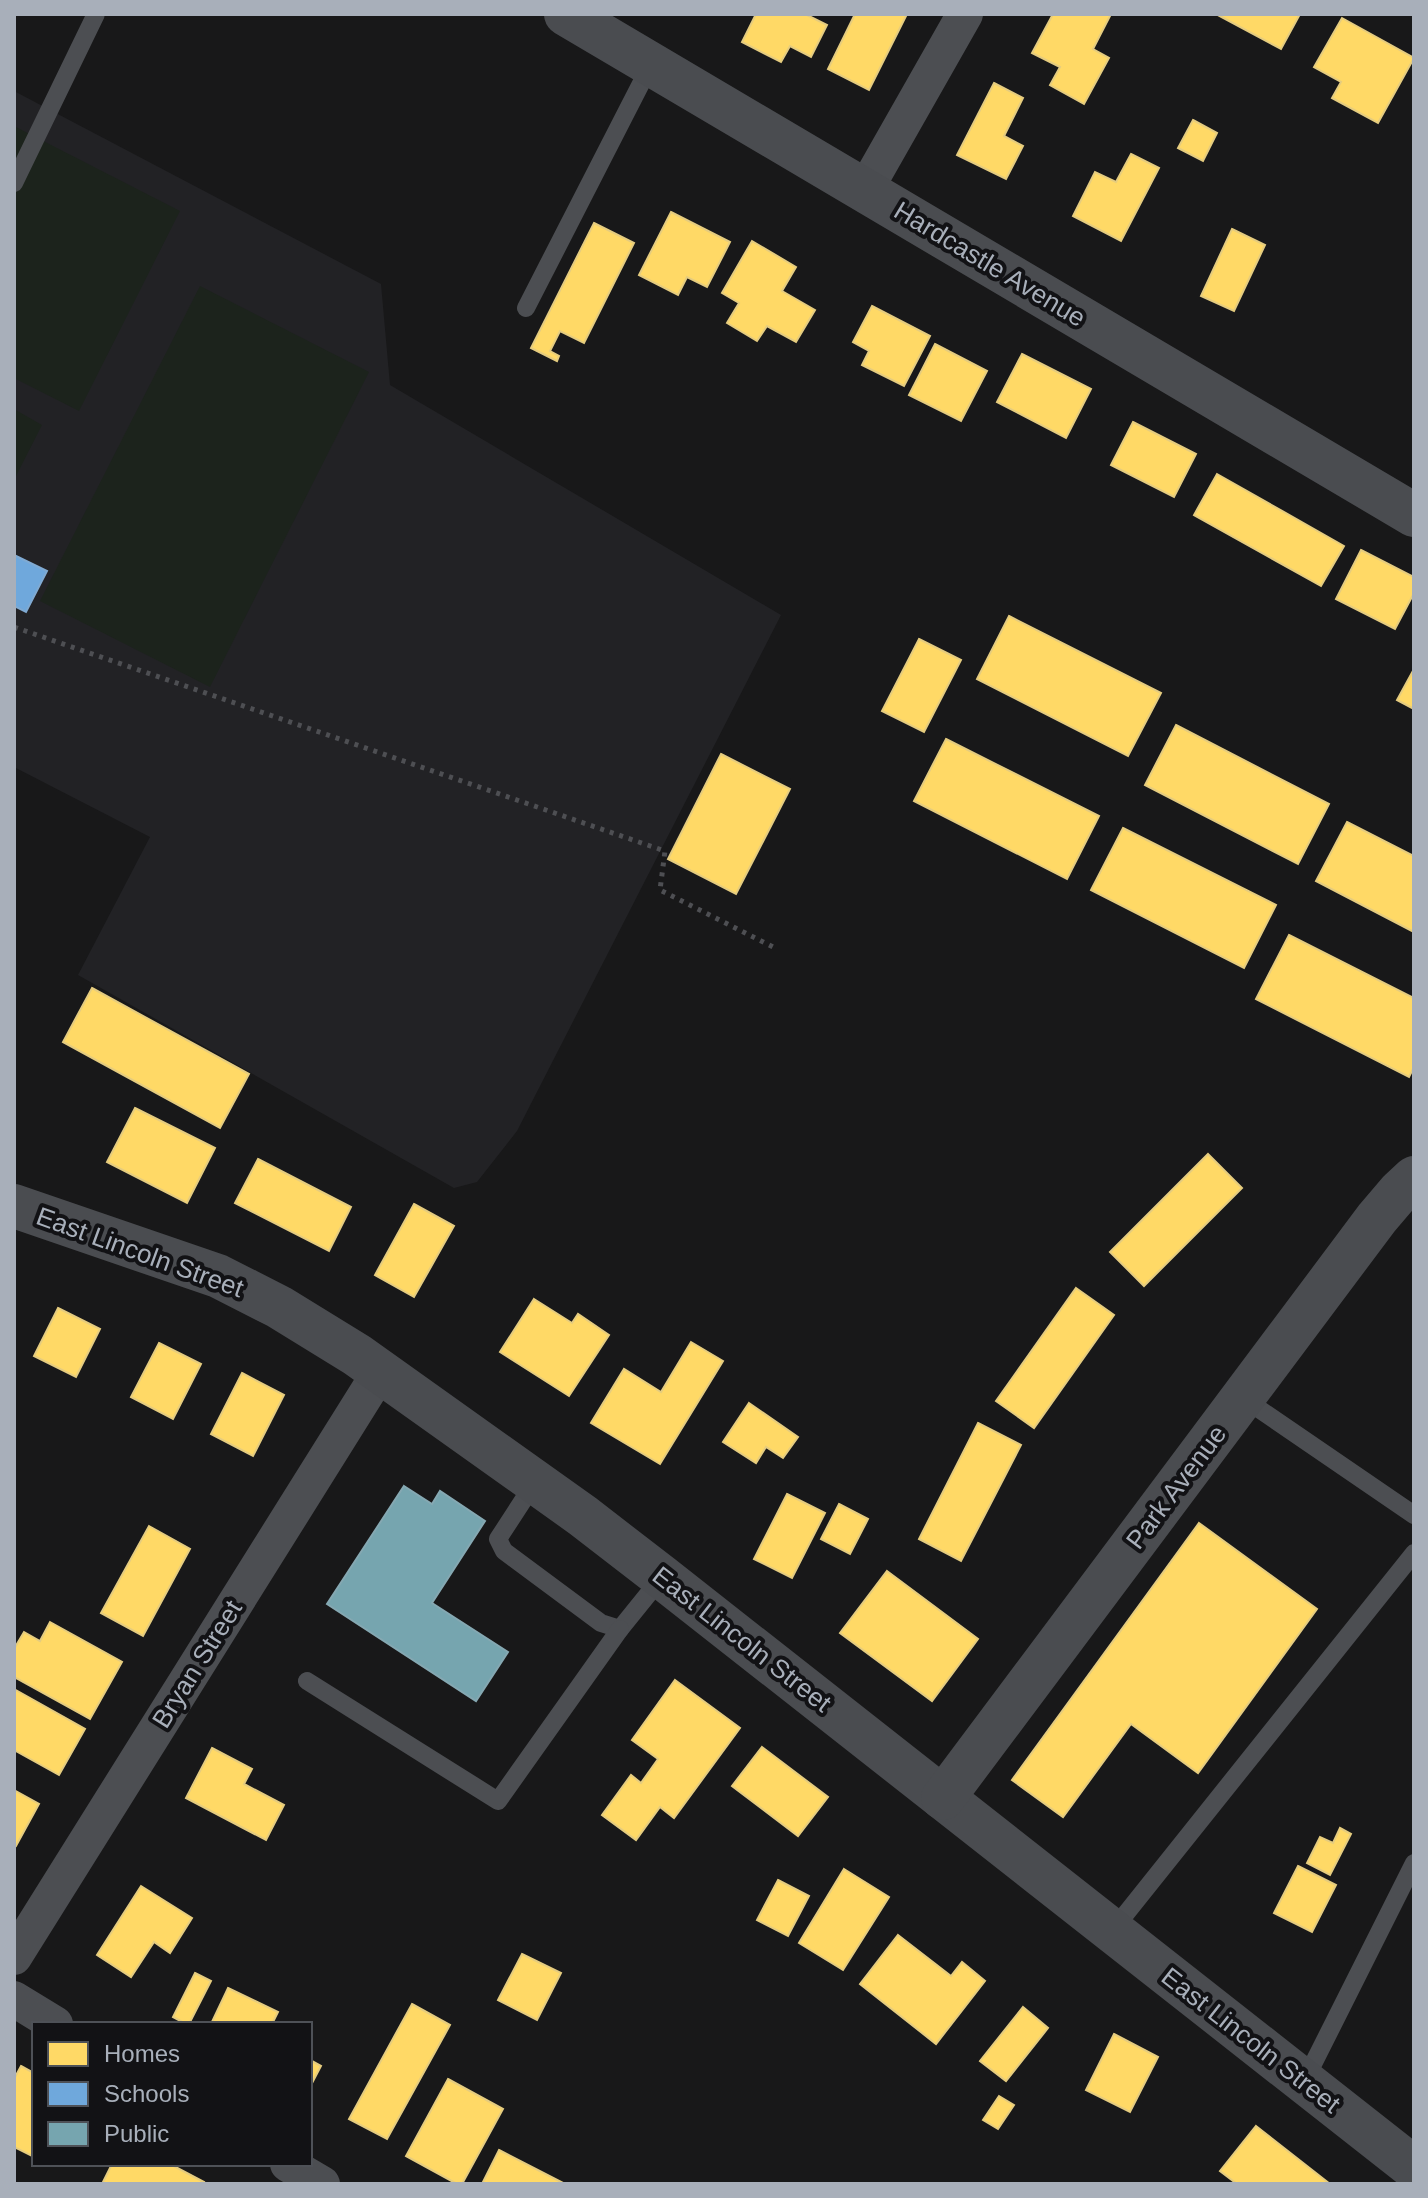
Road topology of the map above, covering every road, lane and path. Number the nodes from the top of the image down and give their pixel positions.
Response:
1 (96, 14) edge
2 (566, 14) edge
3 (965, 14) edge
4 (651, 64) junction
5 (14, 183) edge
6 (865, 190) junction
7 (526, 308) dead end
8 (1414, 515) edge
9 (14, 627) edge
10 (773, 947) dead end
11 (1414, 1178) edge
12 (14, 1206) edge
13 (380, 1372) junction
14 (1243, 1398) junction
15 (535, 1482) junction
16 (1414, 1515) edge
17 (1414, 1553) edge
18 (662, 1577) junction
19 (620, 1629) junction
20 (307, 1681) dead end
21 (943, 1798) junction
22 (1414, 1863) edge
23 (1112, 1931) junction
24 (14, 1957) edge
25 (14, 1999) edge
26 (52, 2022) edge
27 (1304, 2082) junction
28 (291, 2166) edge
29 (1414, 2168) edge
30 (322, 2184) edge

1 - 5 lane
2 - 4 street, Hardcastle Avenue
3 - 6 street
4 - 6 street, Hardcastle Avenue
4 - 7 lane
6 - 8 street, Hardcastle Avenue
9 - 10 path
11 - 14 street, Park Avenue
12 - 13 street, East Lincoln Street
13 - 15 street, East Lincoln Street
13 - 24 street, Bryan Street
14 - 16 lane
14 - 21 street, Park Avenue
15 - 18 street, East Lincoln Street
15 - 19 lane
17 - 23 lane
18 - 19 lane
18 - 21 street, East Lincoln Street
19 - 20 lane
21 - 23 street, East Lincoln Street
22 - 27 lane
23 - 27 street, East Lincoln Street
25 - 26 street
27 - 29 street, East Lincoln Street
28 - 30 street

